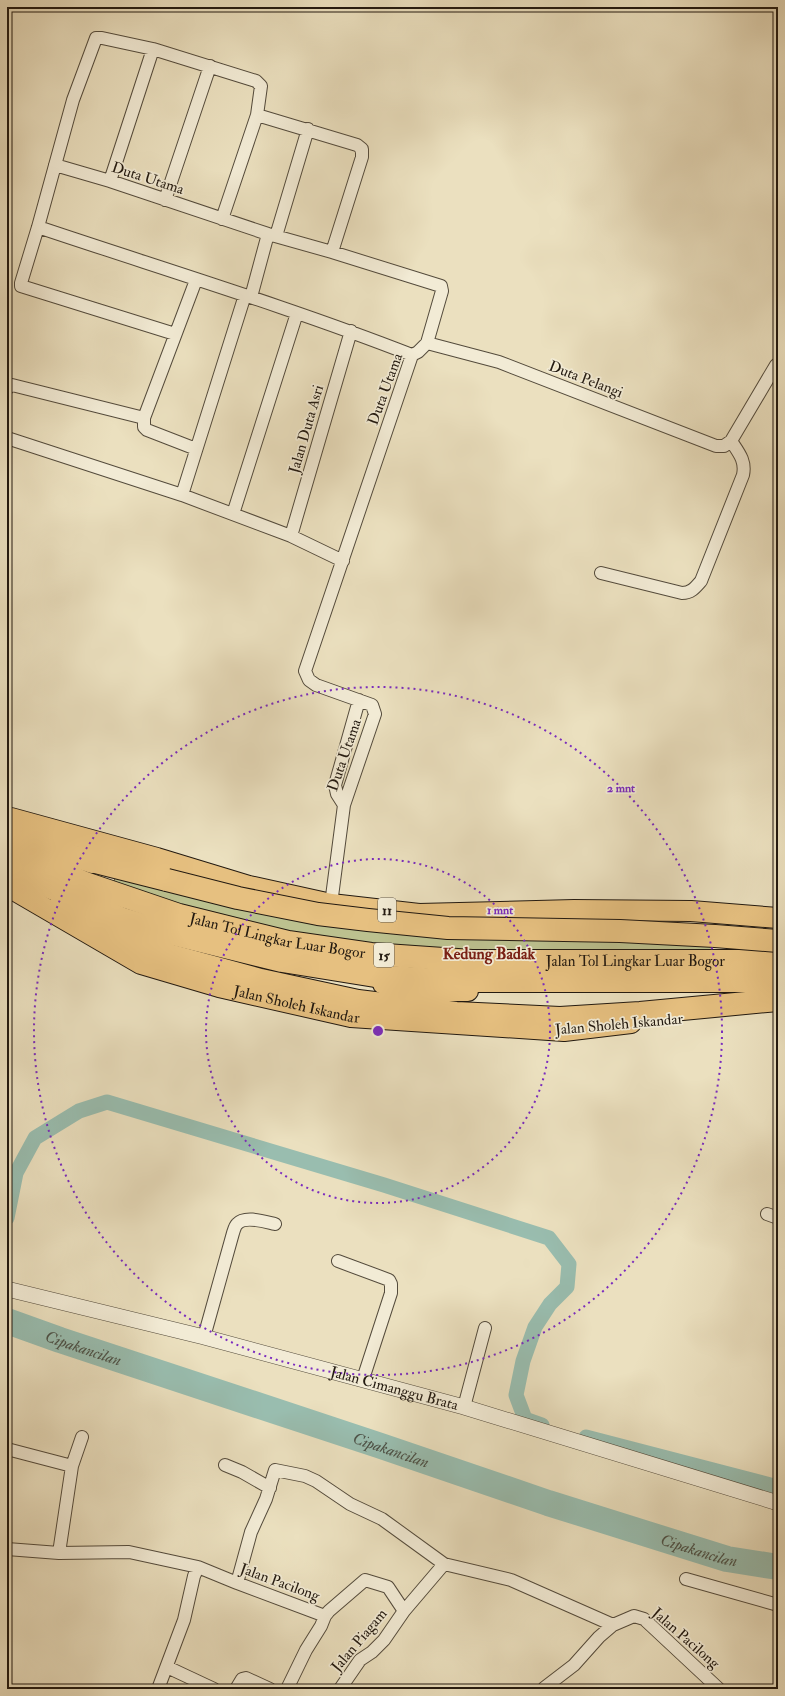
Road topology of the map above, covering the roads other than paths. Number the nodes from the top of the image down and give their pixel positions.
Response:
1 (153, 49) junction
2 (210, 66) junction
3 (257, 115) junction
4 (308, 129) junction
5 (55, 165) junction
6 (110, 181) junction
7 (165, 200) junction
8 (222, 219) junction
9 (38, 227) junction
10 (272, 235) junction
11 (332, 252) junction
12 (196, 280) junction
13 (248, 296) junction
14 (297, 314) junction
15 (351, 331) junction
16 (174, 334) junction
17 (427, 343) junction
18 (412, 355) junction
19 (778, 364) edge
20 (7, 389) edge
21 (144, 418) junction
22 (7, 438) edge
23 (731, 441) junction
24 (196, 449) junction
25 (182, 495) junction
26 (233, 514) junction
27 (291, 536) junction
28 (343, 561) junction
29 (601, 573) dead end
30 (359, 700) junction
31 (344, 805) junction
32 (7, 818) edge
33 (7, 828) edge
34 (7, 847) edge
35 (76, 857) junction
36 (7, 869) edge
37 (7, 880) edge
38 (7, 886) edge
39 (33, 891) junction
40 (331, 904) junction
41 (778, 918) edge
42 (778, 940) edge
43 (778, 961) edge
44 (778, 981) edge
45 (778, 988) edge
46 (778, 1000) edge
47 (778, 1009) edge
48 (275, 1224) dead end
49 (338, 1261) dead end
50 (7, 1289) edge
51 (485, 1328) dead end
52 (204, 1337) junction
53 (363, 1379) junction
54 (464, 1407) junction
55 (82, 1437) dead end
56 (7, 1449) edge
57 (72, 1466) junction
58 (225, 1466) dead end
59 (270, 1488) junction
60 (778, 1503) edge
61 (7, 1549) edge
62 (59, 1552) junction
63 (444, 1564) junction
64 (198, 1567) junction
65 (686, 1579) dead end
66 (238, 1583) junction
67 (778, 1605) edge
68 (404, 1611) junction
69 (325, 1616) junction
70 (613, 1625) junction
71 (168, 1667) junction
72 (544, 1688) edge
73 (158, 1689) edge
74 (214, 1689) edge
75 (236, 1689) edge
76 (270, 1689) edge
77 (287, 1689) edge
78 (340, 1689) edge
79 (719, 1689) edge

1 - 2 street
1 - 5 street
1 - 6 street
2 - 3 street
2 - 7 street
3 - 4 street
3 - 8 street
4 - 10 street
4 - 11 street
5 - 6 street, Duta Utama
5 - 9 street
6 - 7 street, Duta Utama
7 - 8 street, Duta Utama
8 - 10 street, Duta Utama
9 - 12 street
9 - 16 street
10 - 11 street, Duta Utama
10 - 13 street
11 - 17 street, Duta Utama
12 - 13 street
12 - 16 street
13 - 14 street
13 - 24 street
14 - 15 street
14 - 26 street
15 - 18 street
15 - 27 street, Jalan Duta Asri
16 - 21 street
17 - 18 street, Duta Utama
17 - 23 street, Duta Pelangi
18 - 28 street, Duta Utama
19 - 23 street
20 - 21 street
21 - 24 street
22 - 25 street
23 - 29 street
24 - 25 street
25 - 26 street
26 - 27 street
27 - 28 street
28 - 30 street, Duta Utama
30 - 31 street, Duta Utama
30 - 31 street, Duta Utama
31 - 40 street, Duta Utama
32 - 40 highway, 11
33 - 35 highway
34 - 43 highway, Jalan Tol Lingkar Luar Bogor / 15
35 - 42 highway, bridge
35 - 42 highway
36 - 44 highway, Jalan Tol Lingkar Luar Bogor / 15
37 - 39 highway, Jalan Sholeh Iskandar
38 - 47 highway, Jalan Sholeh Iskandar
39 - 45 highway, Jalan Sholeh Iskandar
39 - 46 highway
40 - 41 highway, 11
48 - 52 street
49 - 53 street
50 - 52 street, Jalan Cimanggu Brata
51 - 54 street
52 - 53 street, Jalan Cimanggu Brata
53 - 54 street, Jalan Cimanggu Brata
54 - 60 street, Jalan Cimanggu Brata
55 - 57 street
56 - 57 street
57 - 62 street
58 - 59 street
59 - 63 street
59 - 66 street
61 - 62 street, Jalan Pacilong
62 - 64 street, Jalan Pacilong
63 - 68 street
63 - 70 street
64 - 66 street, Jalan Pacilong
64 - 71 street
65 - 67 street
66 - 69 street, Jalan Pacilong
68 - 69 street, Jalan Pacilong
68 - 78 street, Jalan Piagam
69 - 77 street
70 - 72 street, Jalan Pacilong
70 - 79 street, Jalan Pacilong
71 - 73 street
71 - 74 street
75 - 76 street

